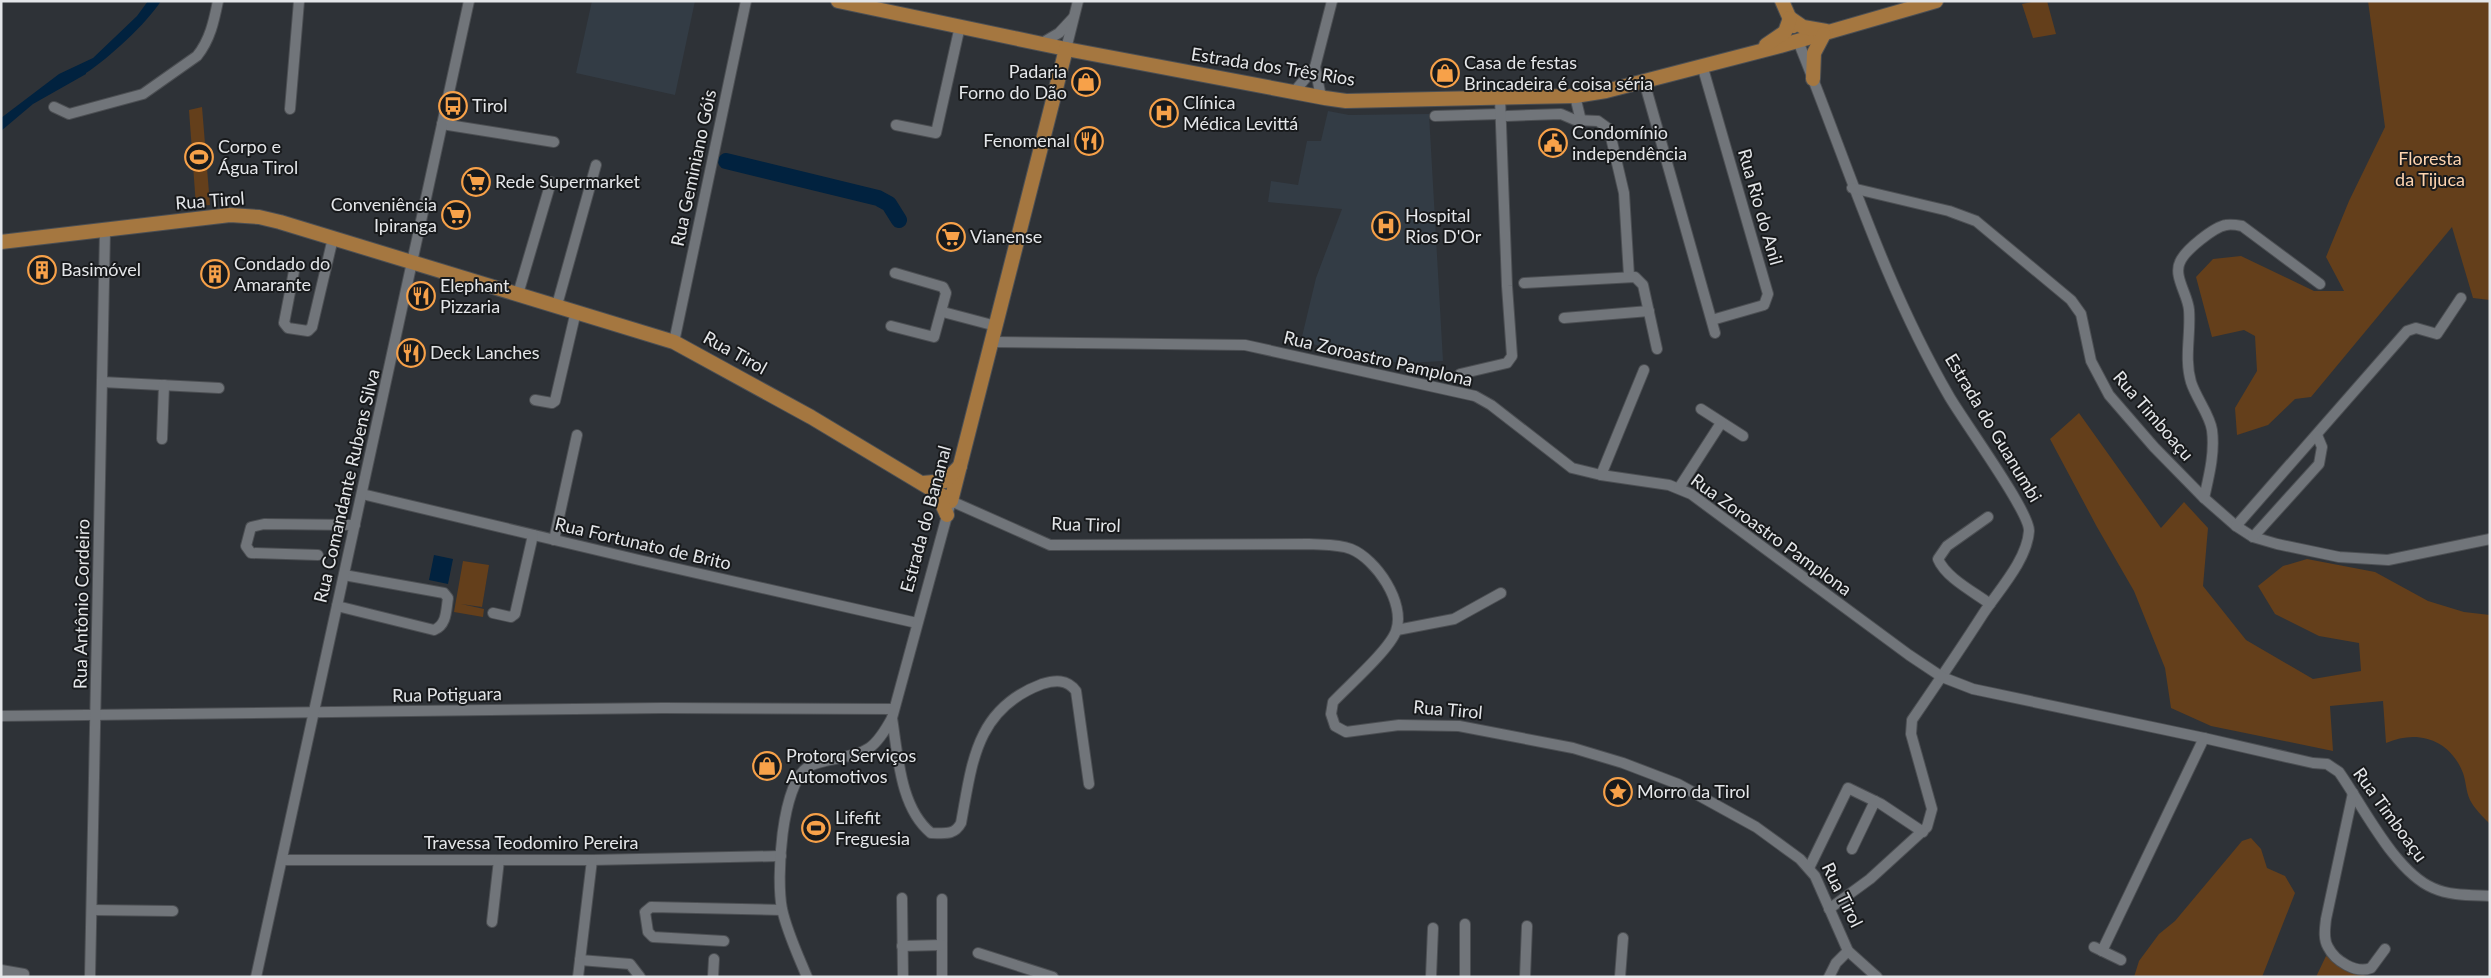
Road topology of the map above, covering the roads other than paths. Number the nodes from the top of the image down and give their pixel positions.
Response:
1 (218, 1) edge
2 (299, 1) edge
3 (469, 1) edge
4 (746, 1) edge
5 (838, 1) edge
6 (1078, 1) edge
7 (1332, 1) edge
8 (1782, 1) edge
9 (1936, 1) edge
10 (1075, 15) junction
11 (1790, 18) junction
12 (960, 26) junction
13 (1828, 33) junction
14 (1798, 41) junction
15 (1042, 43) junction
16 (1066, 49) junction
17 (1757, 51) junction
18 (1702, 65) junction
19 (1315, 67) junction
20 (1813, 79) junction
21 (1644, 81) junction
22 (1294, 92) junction
23 (1576, 96) junction
24 (1321, 97) junction
25 (1500, 98) junction
26 (54, 107) dead end
27 (290, 109) dead end
28 (1503, 115) junction
29 (1435, 116) dead end
30 (1581, 121) junction
31 (442, 124) junction
32 (896, 125) dead end
33 (554, 142) dead end
34 (596, 165) dead end
35 (551, 182) dead end
36 (1852, 188) junction
37 (105, 231) junction
38 (333, 238) junction
39 (1, 242) edge
40 (414, 262) junction
41 (295, 266) dead end
42 (894, 273) dead end
43 (1629, 276) junction
44 (1524, 283) dead end
45 (2320, 284) dead end
46 (518, 294) junction
47 (2461, 298) dead end
48 (557, 305) junction
49 (576, 311) junction
50 (1648, 311) junction
51 (943, 312) junction
52 (1564, 318) dead end
53 (1712, 320) junction
54 (891, 326) dead end
55 (996, 326) junction
56 (1715, 333) dead end
57 (674, 342) junction
58 (992, 342) junction
59 (1657, 348) dead end
60 (1644, 370) dead end
61 (1460, 374) dead end
62 (102, 382) junction
63 (164, 385) junction
64 (219, 388) dead end
65 (535, 400) dead end
66 (1701, 408) dead end
67 (1721, 422) junction
68 (577, 435) dead end
69 (2317, 435) junction
70 (1743, 436) dead end
71 (162, 439) dead end
72 (961, 463) junction
73 (1601, 475) junction
74 (921, 483) junction
75 (1679, 488) junction
76 (937, 492) junction
77 (362, 494) junction
78 (2204, 498) junction
79 (951, 501) junction
80 (947, 515) junction
81 (1988, 517) dead end
82 (355, 525) junction
83 (2236, 526) junction
84 (533, 535) junction
85 (2253, 537) junction
86 (2490, 539) edge
87 (554, 540) junction
88 (318, 555) dead end
89 (344, 575) junction
90 (1501, 593) dead end
91 (1990, 604) junction
92 (337, 606) junction
93 (493, 613) dead end
94 (917, 622) junction
95 (1397, 630) junction
96 (1942, 677) junction
97 (313, 713) junction
98 (96, 714) junction
99 (893, 714) junction
100 (1, 716) edge
101 (2204, 738) junction
102 (1089, 784) dead end
103 (2353, 792) junction
104 (1875, 801) junction
105 (1923, 832) junction
106 (1852, 849) dead end
107 (781, 856) junction
108 (282, 860) junction
109 (499, 860) junction
110 (592, 860) junction
111 (1809, 868) junction
112 (2490, 896) edge
113 (902, 898) dead end
114 (942, 899) dead end
115 (1829, 908) junction
116 (92, 910) junction
117 (782, 910) junction
118 (173, 911) dead end
119 (492, 922) dead end
120 (1465, 924) dead end
121 (1527, 926) dead end
122 (1432, 928) dead end
123 (1623, 938) dead end
124 (724, 941) dead end
125 (942, 945) junction
126 (902, 946) junction
127 (2384, 949) dead end
128 (1848, 951) junction
129 (978, 953) dead end
130 (714, 959) dead end
131 (580, 960) junction
132 (2121, 960) dead end
133 (1, 970) edge
134 (24, 974) dead end
135 (90, 977) edge
136 (256, 977) edge
137 (578, 977) edge
138 (640, 977) edge
139 (713, 977) edge
140 (807, 977) edge
141 (902, 977) edge
142 (942, 977) edge
143 (1053, 977) edge
144 (1431, 977) edge
145 (1465, 977) edge
146 (1525, 977) edge
147 (1620, 977) edge
148 (1829, 977) edge
149 (1877, 977) edge

1 - 26 street
2 - 27 street
3 - 31 street, Rua Comandante Rubens Silva
4 - 57 street, Rua Geminiano Góis
5 - 12 main road, Estrada dos Três Rios
6 - 10 street, Estrada do Bananal
7 - 19 street
8 - 11 main road, Estrada do Guanumbi
9 - 13 main road, Estrada dos Três Rios
10 - 15 street, Estrada do Bananal
10 - 16 street, Estrada do Bananal
11 - 13 main road
11 - 14 main road, Estrada do Guanumbi
11 - 17 main road
12 - 15 main road, Estrada dos Três Rios
12 - 32 street
13 - 14 main road, Estrada dos Três Rios
13 - 20 main road
14 - 17 main road, Estrada dos Três Rios
14 - 20 street, Estrada do Guanumbi
15 - 16 main road, Estrada dos Três Rios
16 - 22 main road, Estrada dos Três Rios
16 - 55 main road, Estrada do Bananal
17 - 18 main road, Estrada dos Três Rios
18 - 21 main road, Estrada dos Três Rios
18 - 53 street, Rua Rio do Anil
19 - 22 street
19 - 24 street
20 - 36 street, Estrada do Guanumbi
21 - 23 main road, Estrada dos Três Rios
21 - 53 street
22 - 24 main road, Estrada dos Três Rios
23 - 25 main road, Estrada dos Três Rios
23 - 30 street
24 - 25 main road, Estrada dos Três Rios
25 - 28 street
28 - 29 street
28 - 30 street
28 - 61 street
30 - 43 street
31 - 33 street
31 - 40 street, Rua Comandante Rubens Silva
34 - 48 street
35 - 46 street
36 - 78 street, Rua Timboaçu
36 - 91 street, Estrada do Guanumbi
37 - 38 main road, Rua Tirol
37 - 39 main road, Rua Tirol
37 - 62 street, Rua Antônio Cordeiro
38 - 40 main road, Rua Tirol
38 - 41 street
40 - 46 main road, Rua Tirol
40 - 77 street, Rua Comandante Rubens Silva
42 - 51 street
43 - 44 street
43 - 50 street
45 - 78 street
46 - 48 main road, Rua Tirol
47 - 69 street
48 - 49 main road, Rua Tirol
49 - 57 main road, Rua Tirol
49 - 65 street
50 - 52 street
50 - 59 street
51 - 54 street
51 - 55 street
53 - 56 street
55 - 58 main road, Estrada do Bananal
57 - 74 main road, Rua Tirol
58 - 72 main road, Estrada do Bananal
58 - 73 street, Rua Zoroastro Pamplona
60 - 73 street
62 - 63 street
62 - 98 street, Rua Antônio Cordeiro
63 - 64 street
63 - 71 street
66 - 67 street
67 - 70 street
67 - 75 street
68 - 87 street
69 - 83 street
69 - 85 street
72 - 74 main road
72 - 79 main road, Estrada do Bananal
73 - 75 street, Rua Zoroastro Pamplona
74 - 76 main road, Rua Tirol
75 - 96 street, Rua Zoroastro Pamplona
76 - 79 main road, Rua Tirol
76 - 80 main road
77 - 82 street, Rua Comandante Rubens Silva
77 - 84 street, Rua Fortunato de Brito
78 - 83 street, Rua Timboaçu
79 - 80 street, Estrada do Bananal
79 - 95 street, Rua Tirol
80 - 94 street, Estrada do Bananal
81 - 91 street
82 - 88 street
82 - 89 street, Rua Comandante Rubens Silva
83 - 85 street, Rua Timboaçu
84 - 87 street, Rua Fortunato de Brito
84 - 93 street
85 - 86 street, Rua Timboaçu
87 - 94 street, Rua Fortunato de Brito
89 - 92 street, Rua Comandante Rubens Silva
89 - 92 street
90 - 95 street
91 - 96 street, Estrada do Guanumbi
92 - 97 street, Rua Comandante Rubens Silva
94 - 99 street, Estrada do Bananal
95 - 111 street, Rua Tirol
96 - 101 street, Rua Timboaçu
96 - 105 street, Estrada do Guanumbi
97 - 98 street, Rua Potiguara
97 - 99 street, Rua Potiguara
97 - 108 street, Rua Comandante Rubens Silva
98 - 100 street, Rua Potiguara
98 - 116 street, Rua Antônio Cordeiro
99 - 102 street
99 - 107 street, Estrada do Bananal
101 - 103 street, Rua Timboaçu
101 - 132 street
103 - 112 street, Rua Timboaçu
103 - 127 street
104 - 105 street
104 - 106 street
104 - 111 street
105 - 115 street, Estrada do Guanumbi
107 - 110 street, Travessa Teodomiro Pereira
107 - 117 street, Estrada do Bananal
108 - 109 street, Travessa Teodomiro Pereira
108 - 136 street, Rua Comandante Rubens Silva
109 - 110 street, Travessa Teodomiro Pereira
109 - 119 street
110 - 131 street
111 - 115 street, Rua Tirol
113 - 126 street
114 - 125 street
115 - 128 street, Rua Tirol
116 - 118 street
116 - 135 street, Rua Antônio Cordeiro
117 - 124 street
117 - 140 street, Estrada do Bananal
120 - 145 street
121 - 146 street
122 - 144 street
123 - 147 street
125 - 126 street
125 - 142 street
126 - 141 street
128 - 148 street
128 - 149 street, Rua Tirol
129 - 143 street
130 - 139 street
131 - 137 street
131 - 138 street
133 - 134 street

